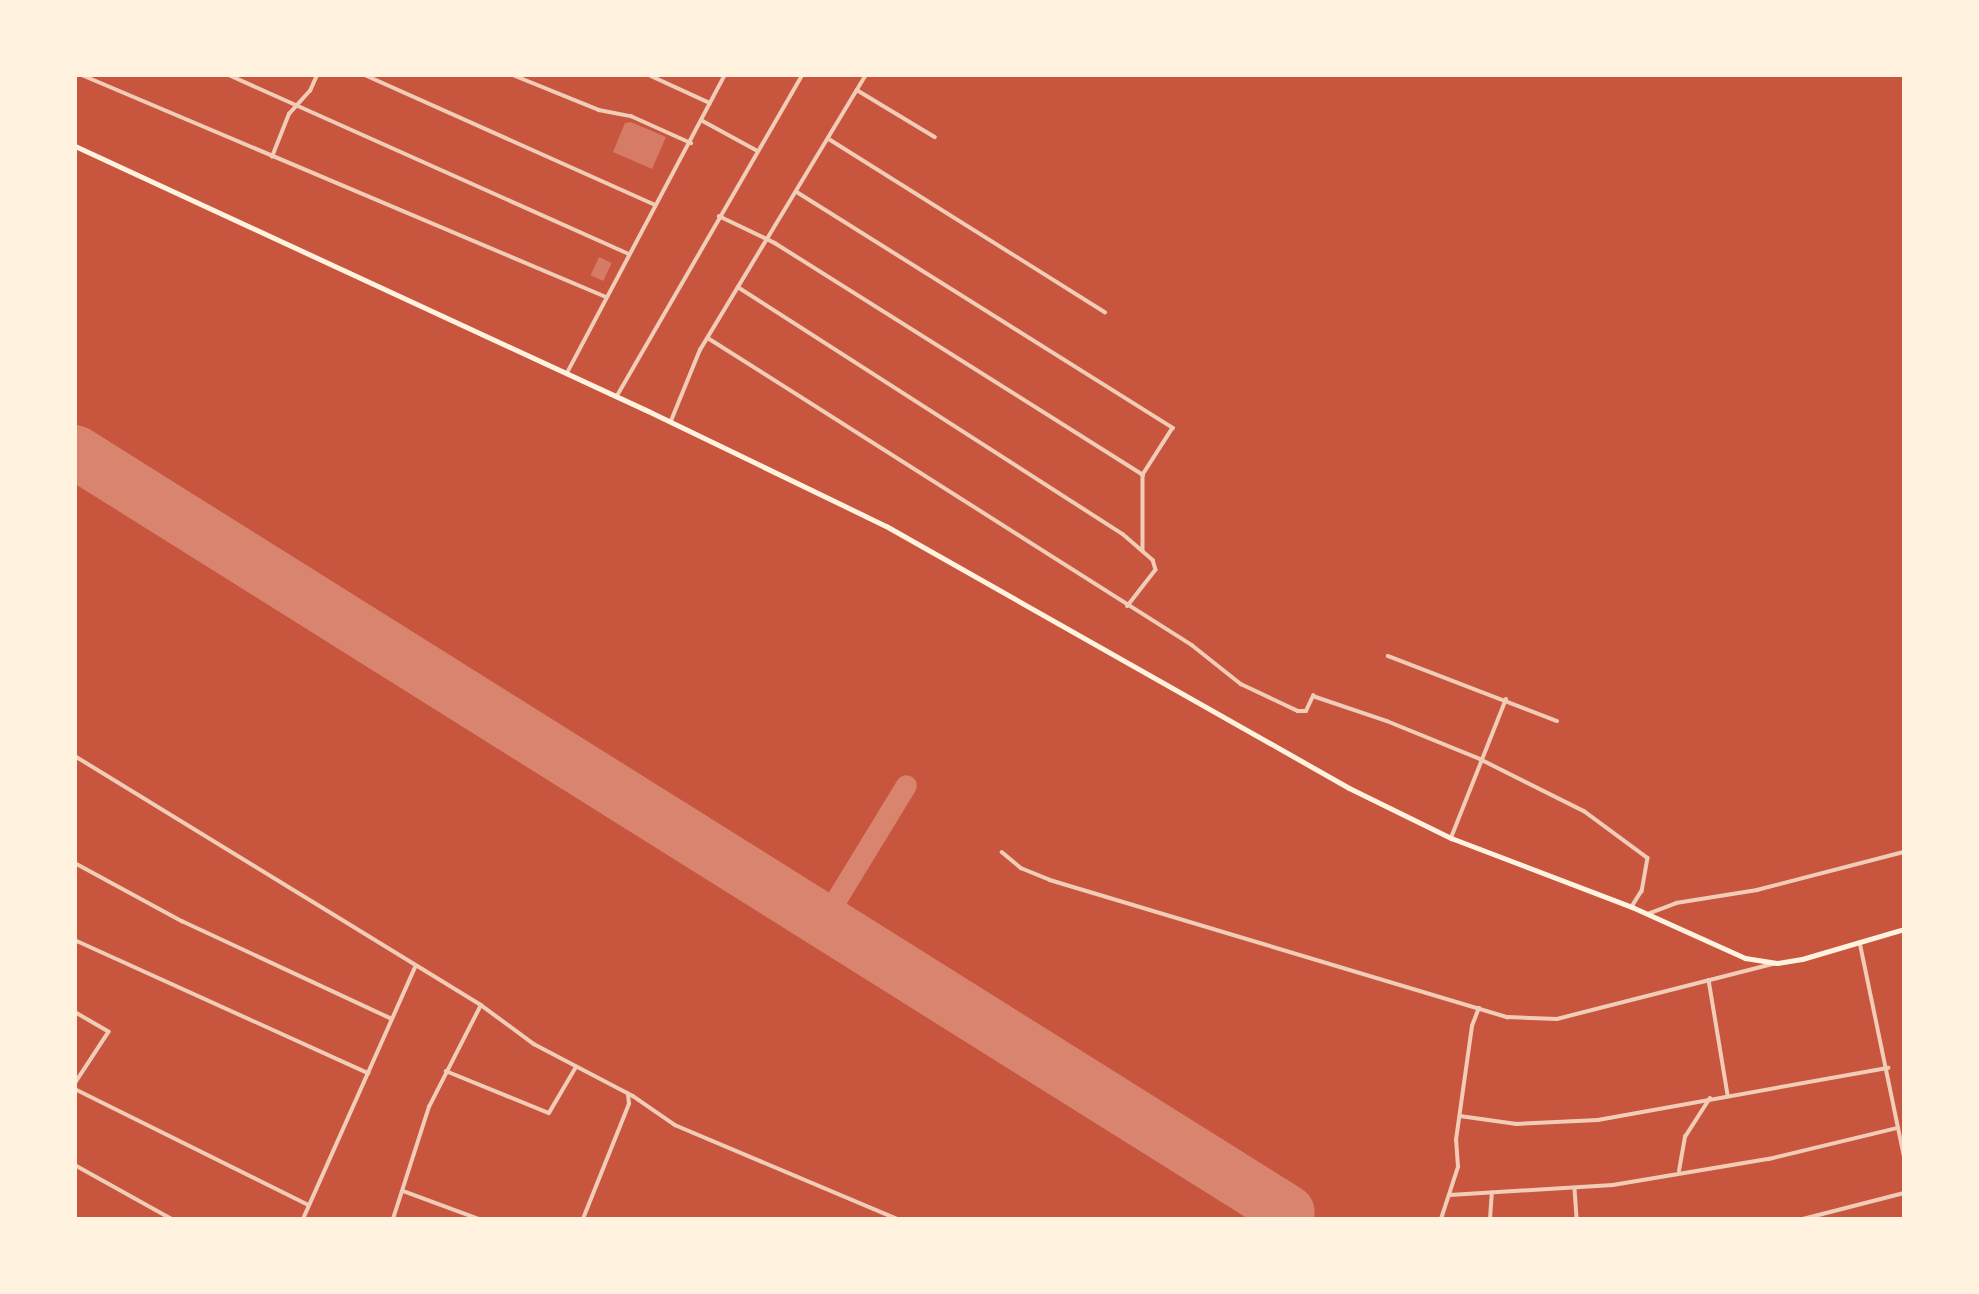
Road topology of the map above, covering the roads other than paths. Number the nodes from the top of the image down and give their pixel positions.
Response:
1 (82, 75) edge
2 (229, 75) edge
3 (317, 75) edge
4 (365, 75) edge
5 (513, 75) edge
6 (649, 75) edge
7 (725, 75) edge
8 (802, 75) edge
9 (866, 75) edge
10 (857, 90) junction
11 (296, 103) junction
12 (710, 103) junction
13 (703, 121) junction
14 (935, 137) dead end
15 (829, 139) junction
16 (691, 143) junction
17 (75, 146) edge
18 (755, 150) junction
19 (272, 157) junction
20 (797, 192) junction
21 (655, 204) junction
22 (719, 216) junction
23 (765, 240) junction
24 (627, 253) junction
25 (738, 287) junction
26 (604, 296) junction
27 (1105, 312) dead end
28 (708, 338) junction
29 (566, 374) junction
30 (617, 396) junction
31 (671, 421) junction
32 (1143, 475) junction
33 (1143, 551) junction
34 (1128, 606) junction
35 (1388, 656) dead end
36 (1506, 699) junction
37 (1557, 721) dead end
38 (75, 756) edge
39 (1480, 760) junction
40 (1451, 838) junction
41 (1002, 852) dead end
42 (1904, 852) edge
43 (75, 863) edge
44 (1632, 907) junction
45 (1647, 914) junction
46 (1904, 929) edge
47 (77, 941) dead end
48 (1860, 943) junction
49 (1777, 963) junction
50 (416, 967) junction
51 (1709, 980) junction
52 (481, 1005) junction
53 (1479, 1008) junction
54 (75, 1012) edge
55 (390, 1018) junction
56 (576, 1067) junction
57 (1888, 1068) junction
58 (446, 1071) junction
59 (368, 1073) junction
60 (75, 1087) edge
61 (628, 1094) junction
62 (1728, 1096) junction
63 (1710, 1098) junction
64 (1460, 1116) junction
65 (1897, 1128) junction
66 (1904, 1155) edge
67 (75, 1165) edge
68 (1679, 1171) junction
69 (1576, 1189) junction
70 (403, 1191) junction
71 (1492, 1194) junction
72 (1904, 1194) edge
73 (1450, 1195) junction
74 (309, 1205) junction
75 (173, 1219) edge
76 (303, 1219) edge
77 (393, 1219) edge
78 (479, 1219) edge
79 (583, 1219) edge
80 (898, 1219) edge
81 (1441, 1219) edge
82 (1490, 1219) edge
83 (1577, 1219) edge
84 (1804, 1219) edge

1 - 19 street
2 - 11 street
3 - 11 street
4 - 21 street
5 - 16 street
6 - 12 street
7 - 12 street
8 - 18 street
9 - 10 street
10 - 14 street
10 - 15 street
11 - 19 street
11 - 24 street
12 - 13 street
13 - 16 street
13 - 18 street
15 - 20 street
15 - 27 street
16 - 21 street
17 - 29 main road
18 - 22 street
19 - 26 street
20 - 23 street
20 - 32 street
21 - 24 street
22 - 23 street
22 - 30 street
23 - 25 street
23 - 32 street
24 - 26 street
25 - 28 street
25 - 33 street
26 - 29 street
28 - 31 street
28 - 34 street
29 - 30 main road
30 - 31 main road
31 - 40 main road
32 - 33 street
33 - 34 street
34 - 39 street
35 - 36 street
36 - 37 street
36 - 39 street
38 - 50 street
39 - 40 street
39 - 44 street
40 - 44 main road
41 - 53 street
42 - 45 street
43 - 55 street
44 - 45 main road
45 - 49 main road
46 - 48 main road
47 - 59 street
48 - 49 main road
48 - 57 street
49 - 51 street
50 - 52 street
50 - 55 street
51 - 53 street
51 - 62 street
52 - 56 street
52 - 58 street
53 - 64 street
54 - 60 street
55 - 59 street
56 - 58 street
56 - 61 street
57 - 62 street
57 - 65 street
58 - 70 street
59 - 74 street
60 - 74 street
61 - 79 street
61 - 80 street
62 - 63 street
63 - 64 street
63 - 68 street
64 - 73 street
65 - 66 street
65 - 68 street
67 - 75 street
68 - 69 street
69 - 71 street
69 - 83 street
70 - 77 street
70 - 78 street
71 - 73 street
71 - 82 street
72 - 84 street
73 - 81 street
74 - 76 street

